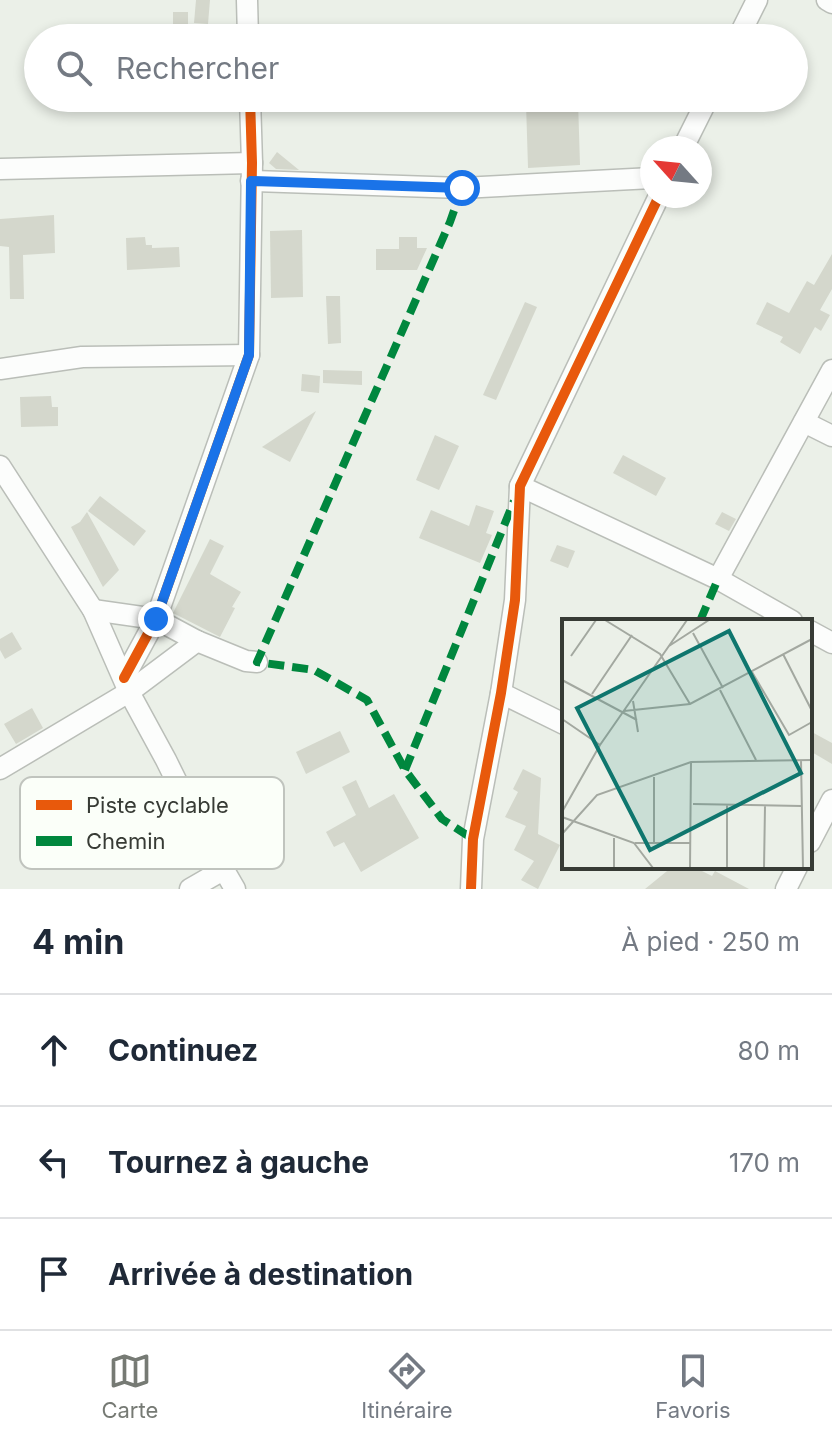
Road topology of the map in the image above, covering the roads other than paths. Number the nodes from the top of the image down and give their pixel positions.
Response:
1 (247, 0) edge
2 (757, 0) edge
3 (827, 0) edge
4 (832, 3) edge
5 (248, 24) edge
6 (745, 24) edge
7 (250, 112) edge
8 (701, 112) edge
9 (689, 136) edge
10 (0, 169) edge
11 (252, 172) junction
12 (640, 179) edge
13 (653, 208) edge
14 (249, 355) junction
15 (0, 369) edge
16 (832, 370) edge
17 (804, 422) junction
18 (832, 436) edge
19 (0, 466) edge
20 (520, 486) junction
21 (718, 579) junction
22 (93, 610) junction
23 (156, 619) junction
24 (788, 619) edge
25 (812, 632) edge
26 (197, 641) junction
27 (832, 643) edge
28 (257, 662) dead end
29 (126, 685) junction
30 (501, 693) junction
31 (562, 723) edge
32 (0, 769) edge
33 (174, 777) edge
34 (832, 800) edge
35 (812, 838) edge
36 (796, 869) edge
37 (223, 870) joint
38 (190, 889) edge
39 (235, 889) edge
40 (471, 889) edge
41 (786, 889) edge

1 - 5 street
2 - 6 street
3 - 4 street
7 - 11 street
8 - 9 street
10 - 11 street
11 - 12 street
11 - 14 street
13 - 20 street
14 - 15 street
14 - 23 street
16 - 17 street
17 - 18 street
17 - 21 street
19 - 22 street
20 - 21 street
20 - 30 street
21 - 24 street
22 - 23 street
22 - 29 street
23 - 26 street
23 - 29 street
25 - 27 street
26 - 28 street
26 - 29 street
29 - 32 street
29 - 33 street
30 - 31 street
30 - 40 street
34 - 35 street
36 - 41 street
37 - 38 street
37 - 39 street

